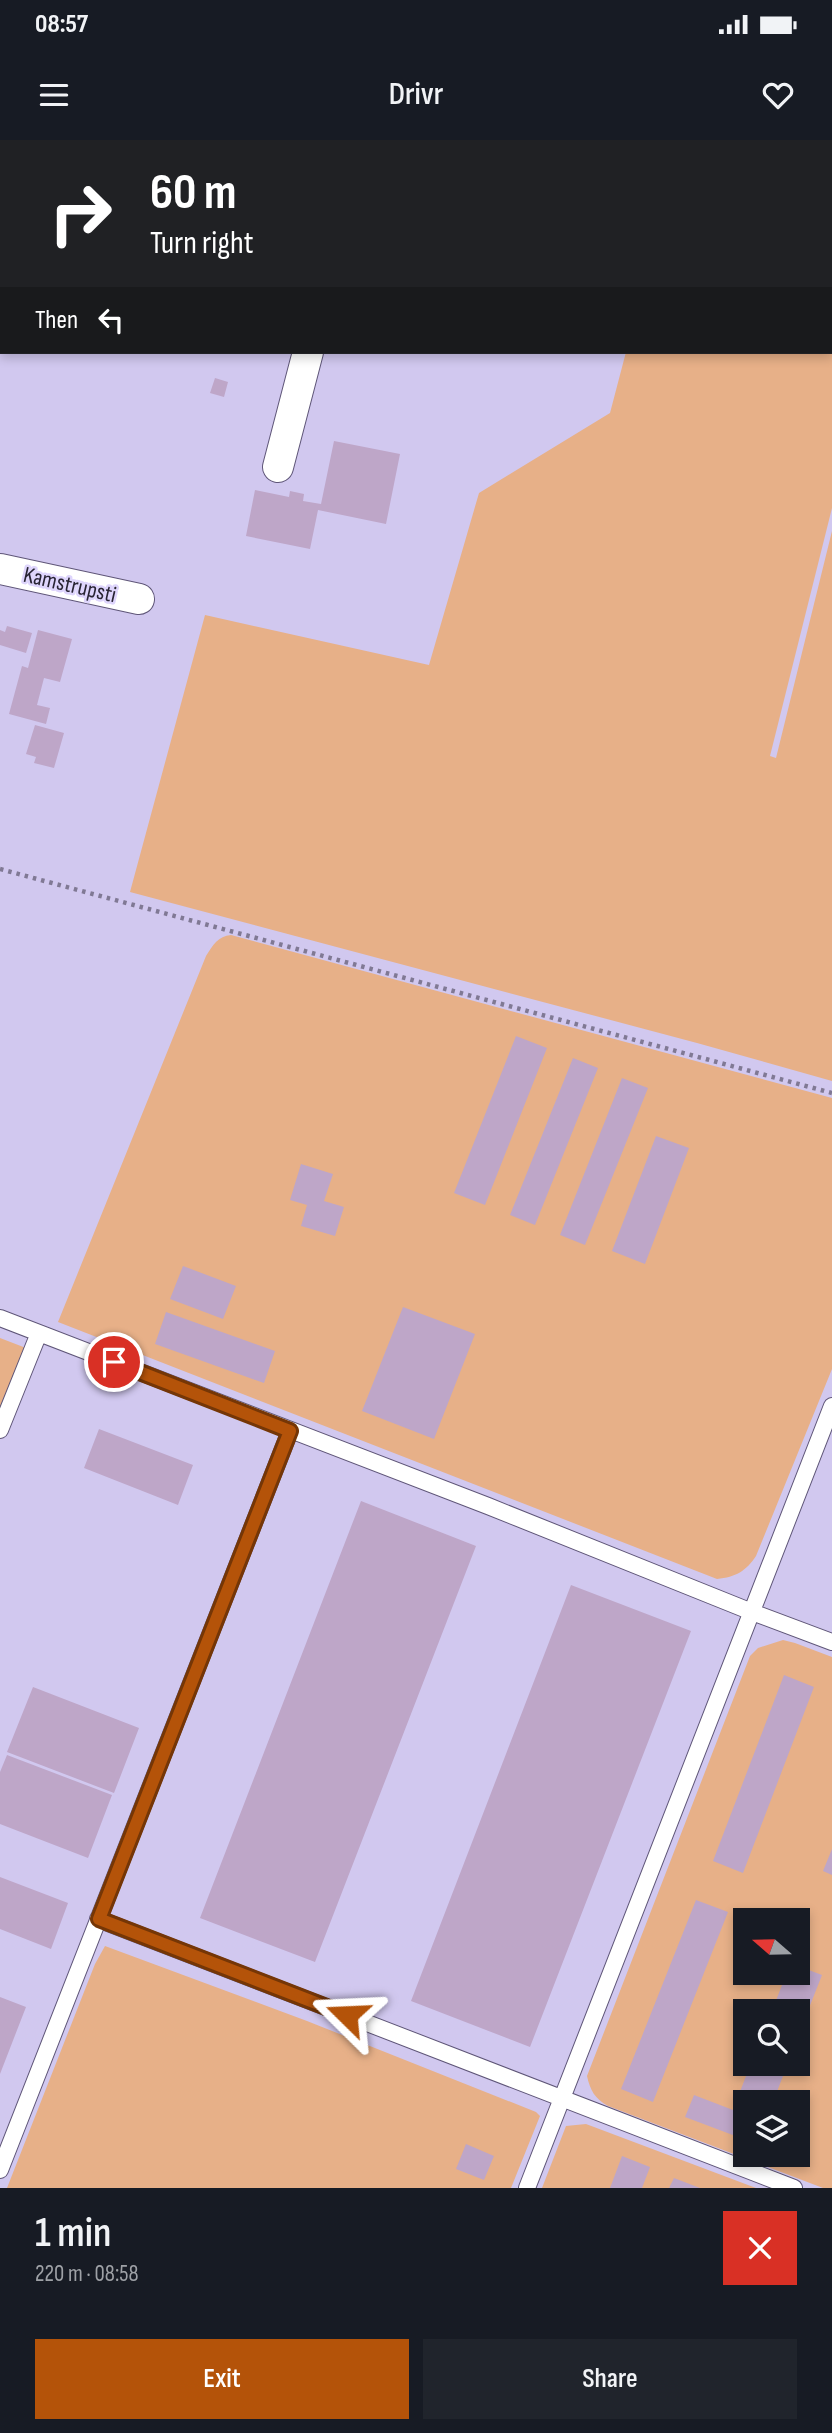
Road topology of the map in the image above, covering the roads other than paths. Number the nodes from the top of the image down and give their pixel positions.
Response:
1 (308, 354) edge
2 (278, 467) dead end
3 (0, 569) edge
4 (139, 599) dead end
5 (0, 1318) edge
6 (39, 1333) junction
7 (832, 1406) edge
8 (0, 1430) edge
9 (290, 1431) junction
10 (752, 1612) junction
11 (832, 1642) edge
12 (99, 1919) junction
13 (562, 2098) junction
14 (0, 2170) edge
15 (527, 2188) edge
16 (794, 2188) edge

1 - 2 street
3 - 4 street, Kamstrupsti
5 - 6 lane
6 - 8 lane
6 - 9 lane
7 - 10 lane
9 - 10 lane
9 - 12 lane
10 - 11 lane
10 - 13 lane
12 - 13 lane
12 - 14 lane
13 - 15 lane
13 - 16 lane

